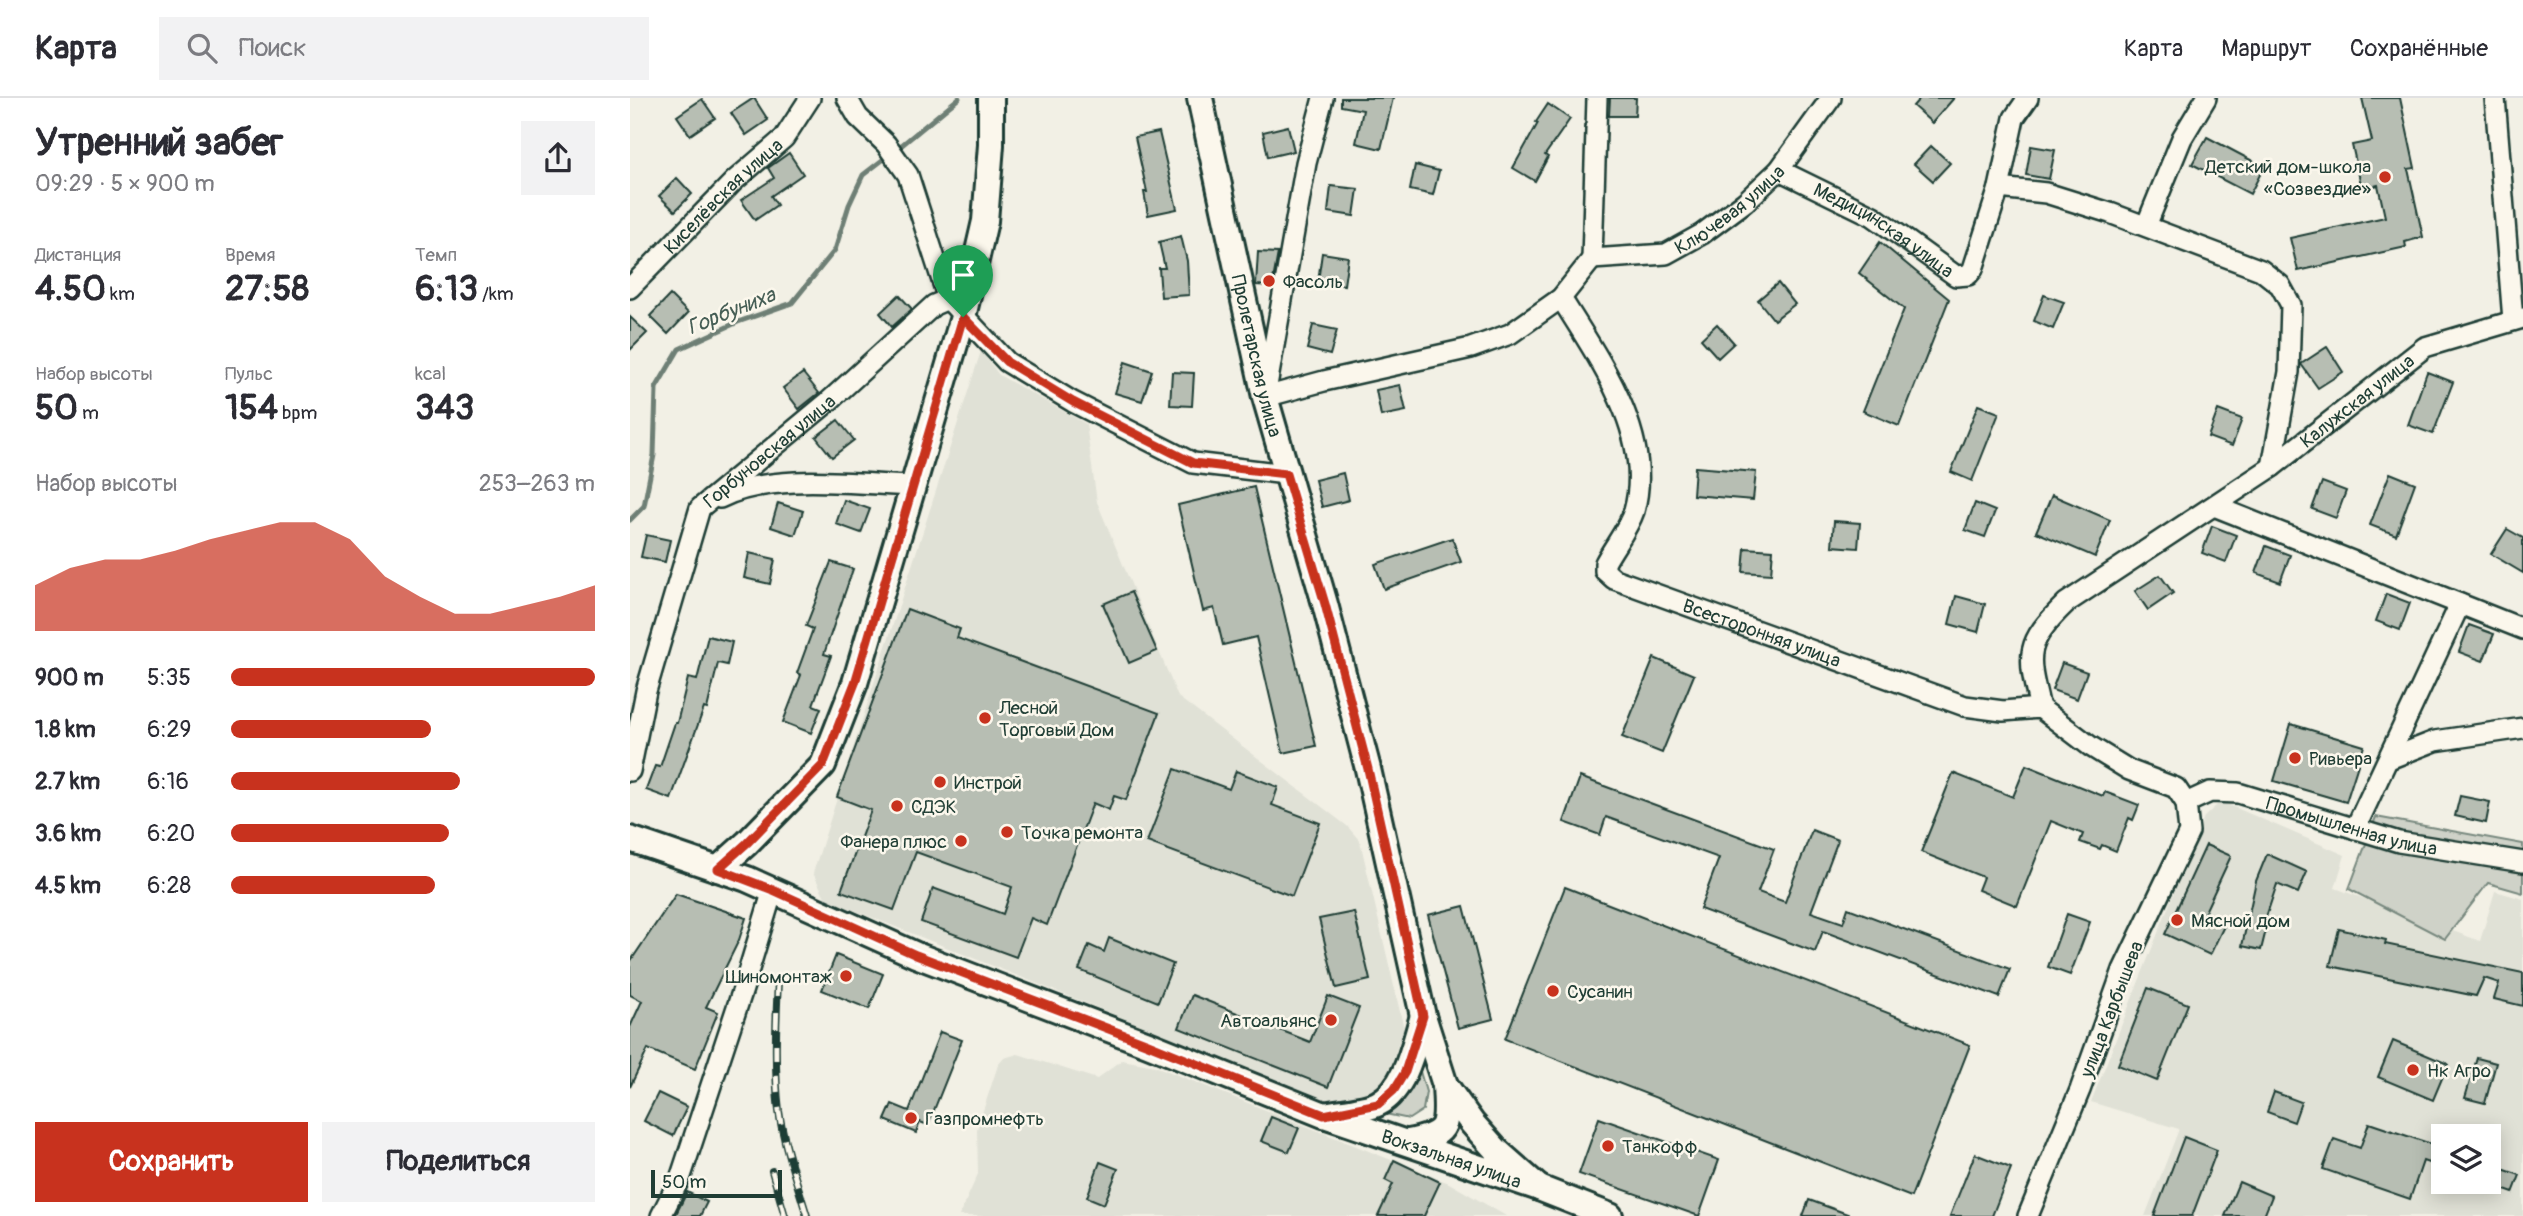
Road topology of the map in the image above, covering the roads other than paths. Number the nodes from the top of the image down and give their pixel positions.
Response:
1 (810, 98) edge
2 (848, 98) edge
3 (991, 98) edge
4 (1200, 98) edge
5 (1323, 98) edge
6 (1831, 98) edge
7 (2028, 98) edge
8 (2206, 98) edge
9 (2495, 98) edge
10 (1594, 100) edge
11 (1779, 170) junction
12 (1999, 188) junction
13 (2146, 226) junction
14 (1592, 259) junction
15 (630, 288) edge
16 (1561, 298) junction
17 (956, 308) junction
18 (2518, 319) edge
19 (1265, 397) junction
20 (2272, 467) junction
21 (1286, 474) junction
22 (913, 486) junction
23 (2214, 506) junction
24 (700, 508) junction
25 (2460, 604) junction
26 (2523, 629) edge
27 (2040, 708) junction
28 (2523, 727) edge
29 (2389, 759) junction
30 (630, 771) edge
31 (2186, 803) junction
32 (2355, 829) junction
33 (630, 839) edge
34 (2523, 862) edge
35 (718, 869) junction
36 (773, 890) junction
37 (1423, 1016) junction
38 (1445, 1085) junction
39 (1324, 1115) junction
40 (1408, 1142) junction
41 (1539, 1188) junction
42 (661, 1216) edge
43 (1610, 1216) edge
44 (2028, 1216) edge

1 - 15 street, Киселёвская улица
2 - 17 street
3 - 17 main road
4 - 19 main road, Пролетарская улица
5 - 19 street
6 - 11 street, Ключевая улица
7 - 12 street, Медицинская улица
8 - 13 street
9 - 18 street
10 - 14 street
11 - 12 street, Медицинская улица
11 - 14 street, Ключевая улица
12 - 13 street
13 - 20 street
14 - 16 street
16 - 19 street
16 - 27 street, Всесторонняя улица
17 - 21 street
17 - 22 main road
17 - 24 street, Горбуновская улица
18 - 20 street, Калужская улица
19 - 21 main road, Пролетарская улица
20 - 23 street, Калужская улица
21 - 37 main road, Пролетарская улица
22 - 24 street
22 - 35 main road
23 - 25 street
23 - 27 street, Калужская улица
24 - 30 street, Горбуновская улица
25 - 26 street
25 - 29 street
27 - 31 street
28 - 29 street
29 - 32 street
31 - 32 street, Промышленная улица
31 - 44 street, улица Карбышева
32 - 34 street, Промышленная улица
33 - 35 main road, Вокзальная улица
35 - 36 main road, Вокзальная улица
36 - 39 main road, Вокзальная улица
36 - 42 street
37 - 38 main road, Пролетарская улица
37 - 39 main road
38 - 40 main road
38 - 41 main road, Пролетарская улица
39 - 40 main road, Вокзальная улица
40 - 41 main road, Вокзальная улица
41 - 43 main road, Вокзальная улица

